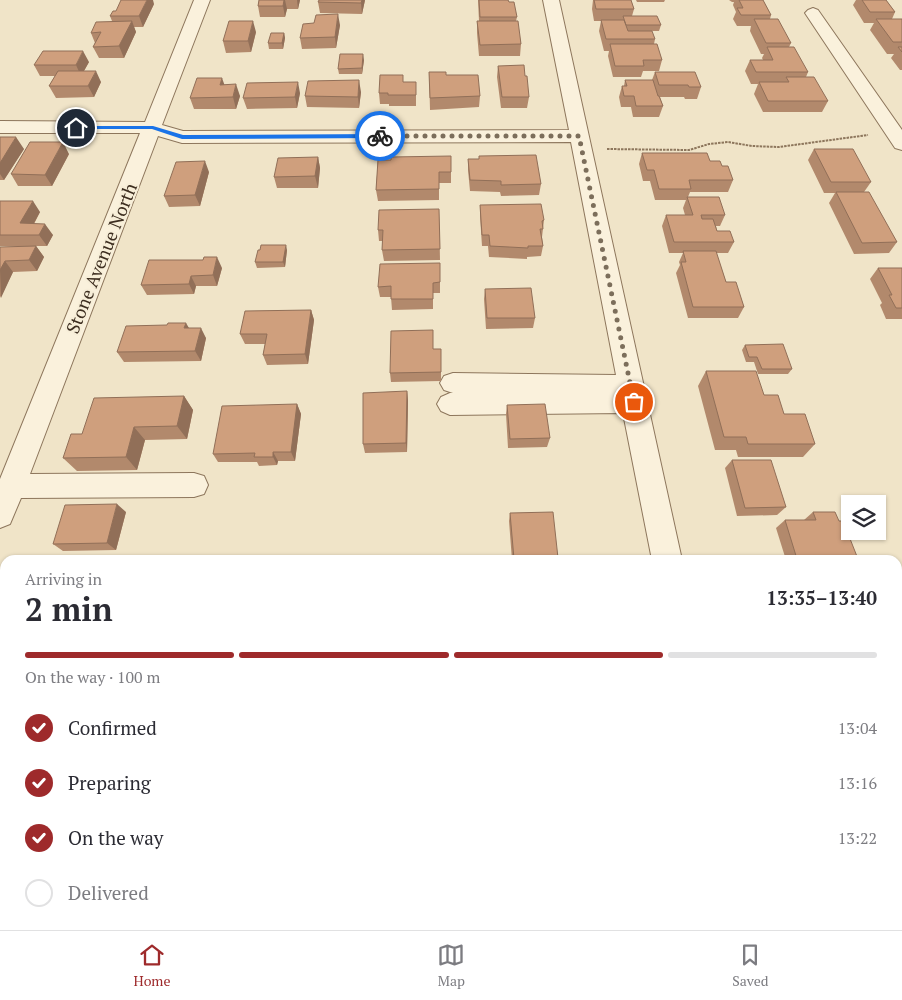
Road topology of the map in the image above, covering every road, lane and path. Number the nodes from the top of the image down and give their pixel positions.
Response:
1 (202, 0) edge
2 (551, 0) edge
3 (813, 14) dead end
4 (0, 127) edge
5 (153, 128) junction
6 (901, 140) edge
7 (580, 142) junction
8 (632, 393) junction
9 (452, 394) dead end
10 (194, 485) dead end
11 (11, 486) junction
12 (0, 515) edge
13 (666, 555) edge

1 - 5 street, Stone Avenue North
2 - 7 street
3 - 6 street
4 - 5 street
5 - 7 street
5 - 11 street, Stone Avenue North
6 - 7 path
7 - 8 street
8 - 9 street
8 - 13 street
10 - 11 street
11 - 12 street, Stone Avenue North

